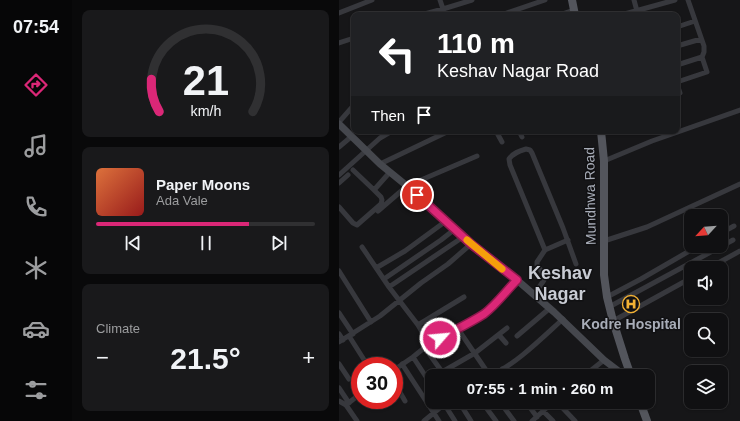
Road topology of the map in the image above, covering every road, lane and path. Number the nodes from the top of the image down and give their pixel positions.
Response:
1 (372, 0) edge
2 (440, 0) edge
3 (472, 0) edge
4 (545, 0) edge
5 (572, 0) edge
6 (634, 0) edge
7 (675, 0) edge
8 (688, 0) edge
9 (443, 9) junction
10 (637, 10) junction
11 (432, 12) edge
12 (510, 12) edge
13 (574, 12) edge
14 (631, 12) edge
15 (339, 13) edge
16 (695, 21) junction
17 (680, 26) edge
18 (351, 39) edge
19 (701, 39) junction
20 (339, 43) edge
21 (680, 45) edge
22 (702, 57) junction
23 (680, 64) edge
24 (680, 82) edge
25 (351, 109) edge
26 (740, 110) edge
27 (339, 123) edge
28 (680, 132) edge
29 (387, 134) edge
30 (443, 134) edge
31 (498, 134) edge
32 (520, 134) edge
33 (601, 134) edge
34 (674, 134) edge
35 (352, 136) junction
36 (521, 137) dead end
37 (502, 142) dead end
38 (339, 147) edge
39 (366, 150) junction
40 (477, 156) dead end
41 (604, 161) junction
42 (380, 164) junction
43 (353, 170) dead end
44 (390, 172) junction
45 (339, 175) edge
46 (347, 175) dead end
47 (339, 183) edge
48 (740, 184) edge
49 (407, 186) junction
50 (374, 190) junction
51 (339, 207) edge
52 (378, 211) dead end
53 (446, 221) junction
54 (734, 226) dead end
55 (455, 229) junction
56 (728, 229) edge
57 (463, 237) junction
58 (568, 240) junction
59 (733, 240) dead end
60 (604, 241) junction
61 (471, 244) junction
62 (362, 247) dead end
63 (545, 250) junction
64 (740, 251) edge
65 (686, 253) edge
66 (722, 261) edge
67 (575, 264) dead end
68 (376, 268) junction
69 (339, 271) edge
70 (383, 279) junction
71 (517, 280) junction
72 (684, 282) edge
73 (389, 288) junction
74 (534, 295) junction
75 (607, 297) junction
76 (464, 298) dead end
77 (400, 301) junction
78 (609, 307) junction
79 (550, 308) junction
80 (339, 313) edge
81 (563, 319) junction
82 (613, 321) junction
83 (371, 322) junction
84 (418, 325) junction
85 (507, 328) dead end
86 (458, 329) junction
87 (339, 334) edge
88 (351, 335) junction
89 (499, 335) junction
90 (517, 336) dead end
91 (341, 341) edge
92 (506, 343) dead end
93 (427, 346) junction
94 (475, 354) junction
95 (363, 357) edge
96 (413, 357) junction
97 (604, 360) junction
98 (339, 364) edge
99 (403, 364) joint
100 (441, 369) edge
101 (452, 369) edge
102 (485, 369) edge
103 (502, 369) edge
104 (593, 369) edge
105 (616, 369) edge
106 (629, 369) edge
107 (425, 375) edge
108 (349, 379) dead end
109 (339, 388) edge
110 (403, 398) edge
111 (339, 401) edge
112 (405, 401) dead end
113 (351, 402) edge
114 (348, 404) junction
115 (438, 409) edge
116 (448, 409) edge
117 (463, 409) edge
118 (487, 409) edge
119 (505, 409) edge
120 (531, 409) edge
121 (564, 409) edge
122 (643, 409) edge
123 (543, 411) joint
124 (433, 413) junction
125 (537, 417) junction
126 (357, 421) edge
127 (424, 421) edge
128 (439, 421) edge
129 (455, 421) edge
130 (471, 421) edge
131 (496, 421) edge
132 (514, 421) edge
133 (532, 421) edge
134 (553, 421) edge
135 (575, 421) edge
136 (647, 421) edge

1 - 15 street
2 - 9 street
3 - 9 street
4 - 12 street
5 - 13 main road
6 - 10 street
7 - 10 street
8 - 16 street
9 - 11 street
10 - 14 street
16 - 17 street
16 - 19 street
18 - 20 street
19 - 21 street
19 - 22 street
22 - 23 street
22 - 24 street
25 - 27 street
26 - 28 street
27 - 35 street
29 - 39 street
30 - 42 street
31 - 37 street
32 - 36 street
33 - 41 main road, Mundhwa Road
34 - 41 street
35 - 38 street
35 - 39 street
39 - 42 street
39 - 45 street
40 - 49 street
41 - 60 main road, Mundhwa Road
42 - 44 street
43 - 50 street
44 - 49 street
44 - 50 street
46 - 47 street
48 - 60 street
49 - 52 street
49 - 53 street
50 - 51 street
53 - 55 street
53 - 68 street
54 - 56 street
55 - 57 street
55 - 70 street
57 - 61 street
57 - 73 street
58 - 63 street
58 - 63 street
58 - 67 street
59 - 78 street
60 - 75 main road, Mundhwa Road
61 - 71 street
61 - 77 street
62 - 68 street
63 - 74 street
64 - 66 street
65 - 75 street
68 - 70 street
69 - 83 street
70 - 73 street
71 - 74 street
71 - 86 street
72 - 82 street
73 - 77 street
74 - 79 street
75 - 78 main road, Mundhwa Road
76 - 84 street
77 - 83 street
77 - 84 street
78 - 82 main road, Mundhwa Road
79 - 81 street
79 - 90 street
80 - 88 street
81 - 97 street
81 - 103 street
82 - 106 main road, Mundhwa Road
83 - 88 street
84 - 93 street
85 - 89 street
86 - 93 street
86 - 94 street
87 - 91 street
88 - 91 street
88 - 95 street
89 - 92 street
89 - 94 street
93 - 96 street
93 - 100 street
94 - 101 street
94 - 102 street
96 - 99 street
96 - 107 street
97 - 104 street
97 - 105 street
98 - 108 street
99 - 124 street
109 - 114 street
110 - 112 street
111 - 114 street
113 - 114 street
114 - 126 street
115 - 124 street
116 - 129 street
117 - 130 street
118 - 131 street
119 - 132 street
120 - 125 street
121 - 135 street
122 - 136 main road
123 - 125 street
123 - 134 street
124 - 127 street
124 - 128 street
125 - 133 street

